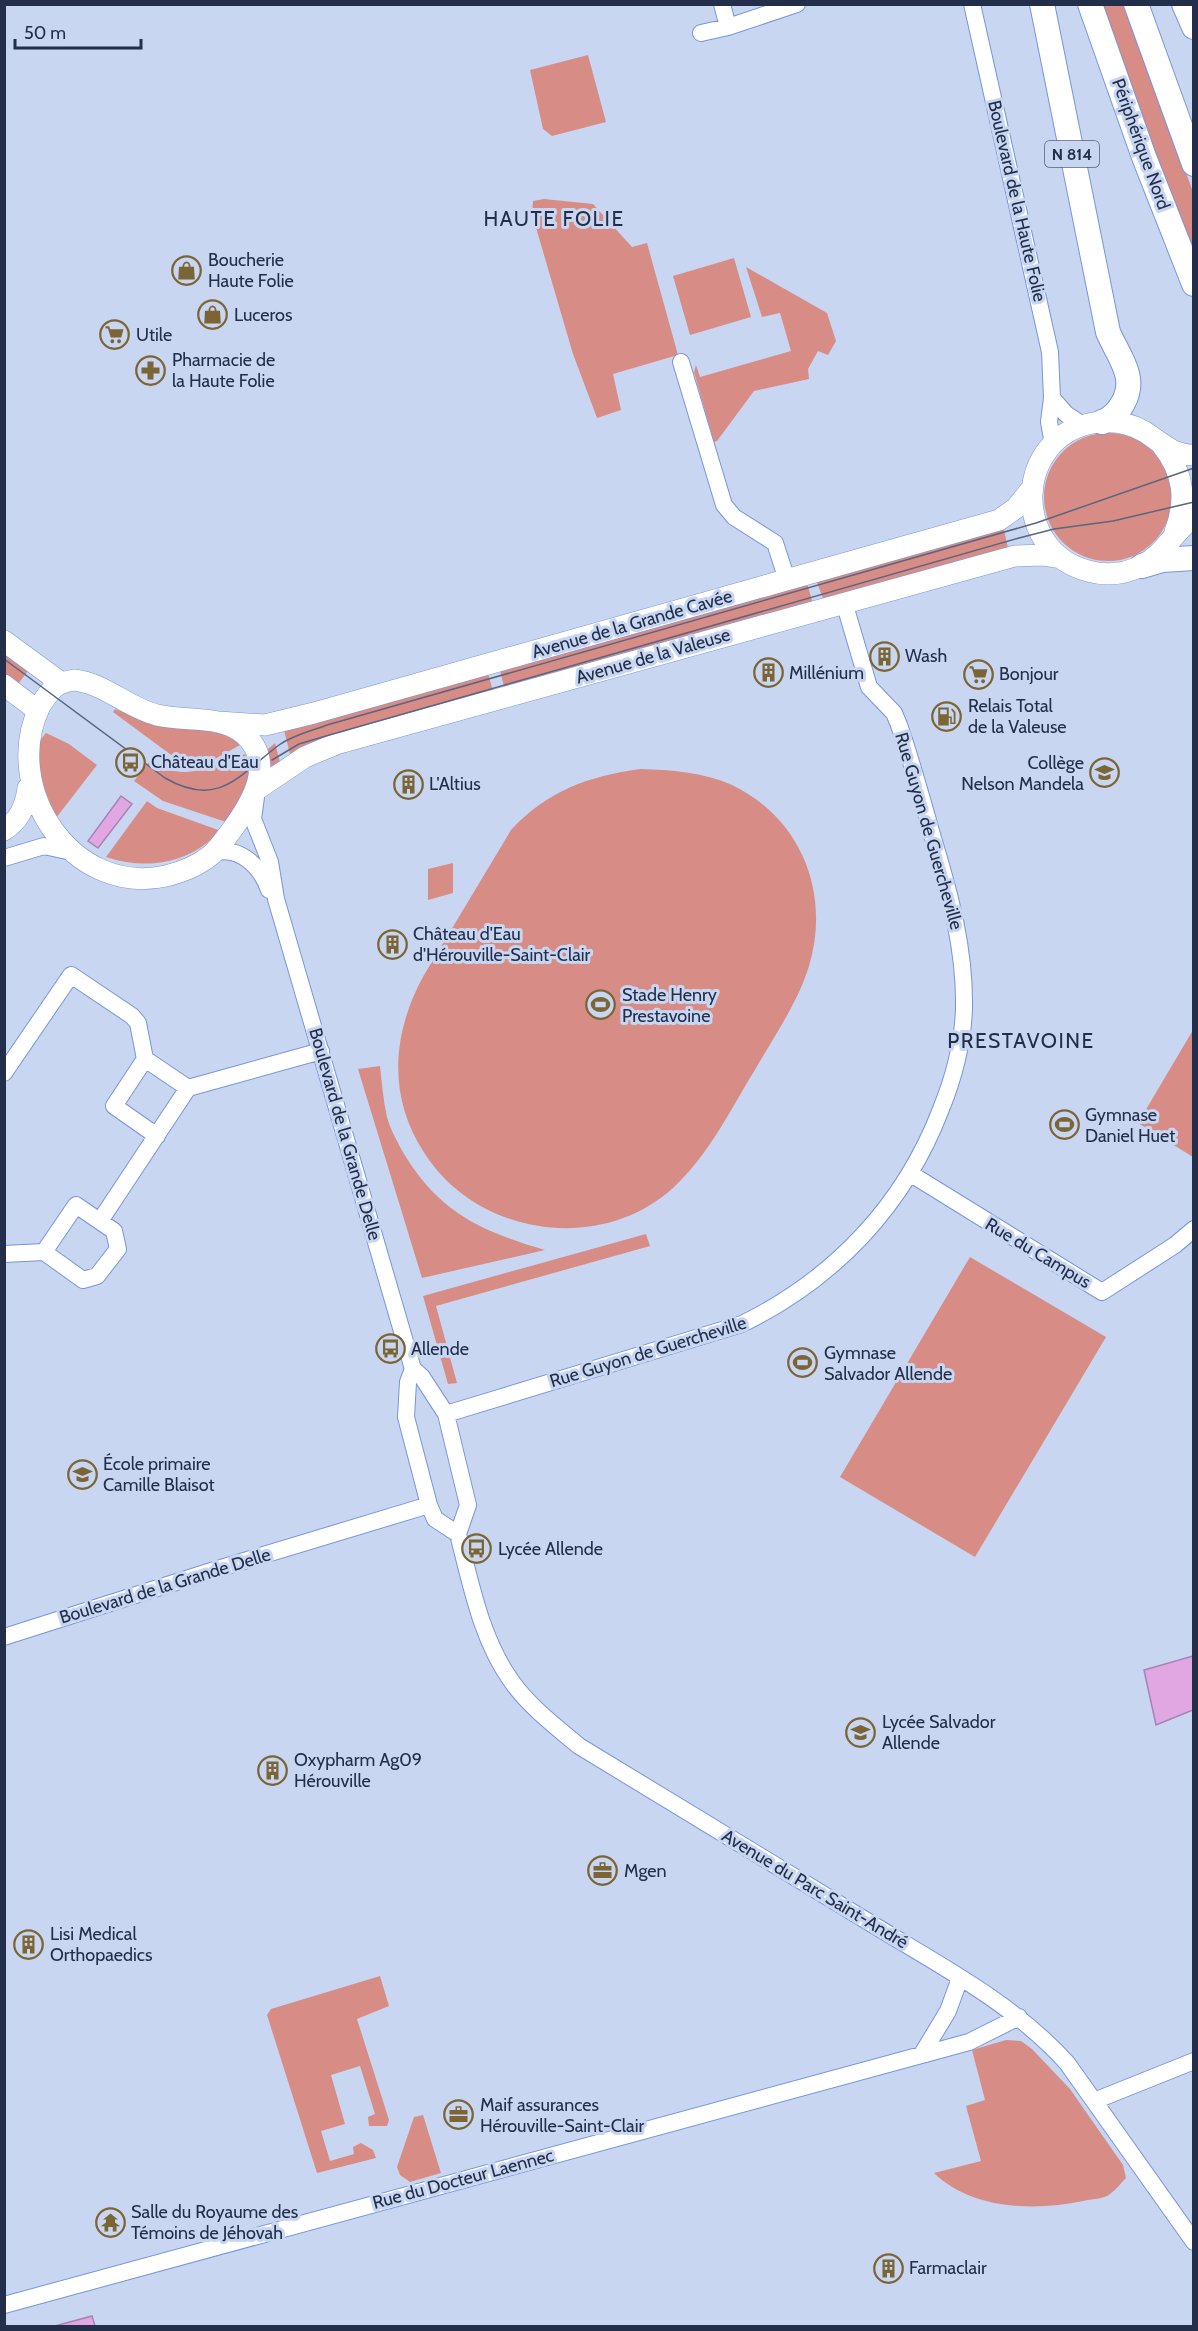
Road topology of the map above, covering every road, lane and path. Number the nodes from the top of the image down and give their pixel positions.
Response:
1 (722, 4) edge
2 (797, 4) edge
3 (972, 4) edge
4 (1042, 4) edge
5 (1090, 4) edge
6 (1136, 4) edge
7 (1184, 4) edge
8 (728, 27) junction
9 (1194, 27) edge
10 (701, 33) dead end
11 (1194, 164) edge
12 (1194, 284) edge
13 (681, 362) dead end
14 (1052, 398) junction
15 (1093, 424) junction
16 (1053, 444) junction
17 (1162, 445) junction
18 (1194, 455) edge
19 (1032, 488) junction
20 (1194, 517) edge
21 (1175, 533) junction
22 (1061, 558) junction
23 (1194, 558) edge
24 (1142, 566) junction
25 (787, 580) junction
26 (844, 603) junction
27 (4, 641) edge
28 (60, 682) junction
29 (4, 686) edge
30 (37, 710) junction
31 (218, 722) junction
32 (28, 788) junction
33 (256, 790) junction
34 (4, 830) edge
35 (67, 851) junction
36 (213, 853) junction
37 (4, 858) edge
38 (276, 899) junction
39 (321, 1051) junction
40 (145, 1059) junction
41 (4, 1073) edge
42 (188, 1088) junction
43 (157, 1136) junction
44 (911, 1174) junction
45 (100, 1221) junction
46 (1194, 1229) edge
47 (44, 1252) junction
48 (4, 1254) edge
49 (413, 1369) junction
50 (441, 1407) junction
51 (406, 1417) junction
52 (468, 1505) junction
53 (432, 1512) junction
54 (458, 1534) junction
55 (4, 1637) edge
56 (960, 1978) junction
57 (1019, 2017) junction
58 (922, 2054) junction
59 (1194, 2061) edge
60 (1094, 2101) junction
61 (1194, 2242) edge
62 (4, 2305) edge

1 - 8 street
2 - 8 street
3 - 14 street, Boulevard de la Haute Folie
4 - 15 highway, N 814
5 - 12 highway, Périphérique Nord
6 - 11 highway
7 - 9 highway
8 - 10 street
13 - 25 street
14 - 15 street
14 - 16 street, Boulevard de la Haute Folie
15 - 16 main road
15 - 17 main road
16 - 19 main road
17 - 18 main road
17 - 21 main road
19 - 22 main road
19 - 25 main road, Avenue de la Grande Cavée
20 - 21 main road
21 - 24 main road
22 - 24 main road
22 - 26 main road, Avenue de la Valeuse
23 - 24 highway
25 - 31 main road, Avenue de la Grande Cavée
26 - 33 main road, Avenue de la Valeuse
26 - 44 street, Rue Guyon de Guercheville
27 - 28 main road
28 - 30 main road
28 - 31 main road, Avenue de la Grande Cavée
29 - 30 main road
30 - 32 main road
31 - 33 main road
32 - 34 main road
32 - 35 main road
33 - 36 main road
33 - 38 street, Boulevard de la Grande Delle
35 - 36 main road
35 - 37 street
36 - 38 street, Boulevard de la Grande Delle
38 - 39 street, Boulevard de la Grande Delle
39 - 42 street
39 - 49 street, Boulevard de la Grande Delle
40 - 41 street
40 - 42 street
40 - 43 street
42 - 43 street
43 - 45 street
44 - 46 street, Rue du Campus
44 - 50 street, Rue Guyon de Guercheville
45 - 47 street
45 - 47 street
47 - 48 street
49 - 50 street, Boulevard de la Grande Delle
49 - 51 street, Boulevard de la Grande Delle
50 - 51 street
50 - 52 street, Boulevard de la Grande Delle
51 - 53 street, Boulevard de la Grande Delle
52 - 53 street, Boulevard de la Grande Delle
52 - 54 street
53 - 54 street
53 - 55 street, Boulevard de la Grande Delle
54 - 56 street, Avenue du Parc Saint-André
56 - 57 street, Avenue du Parc Saint-André
56 - 58 street
57 - 58 street, Rue du Docteur Laennec
57 - 60 street, Avenue du Parc Saint-André
58 - 62 street, Rue du Docteur Laennec
59 - 60 street
60 - 61 street, Avenue du Parc Saint-André

